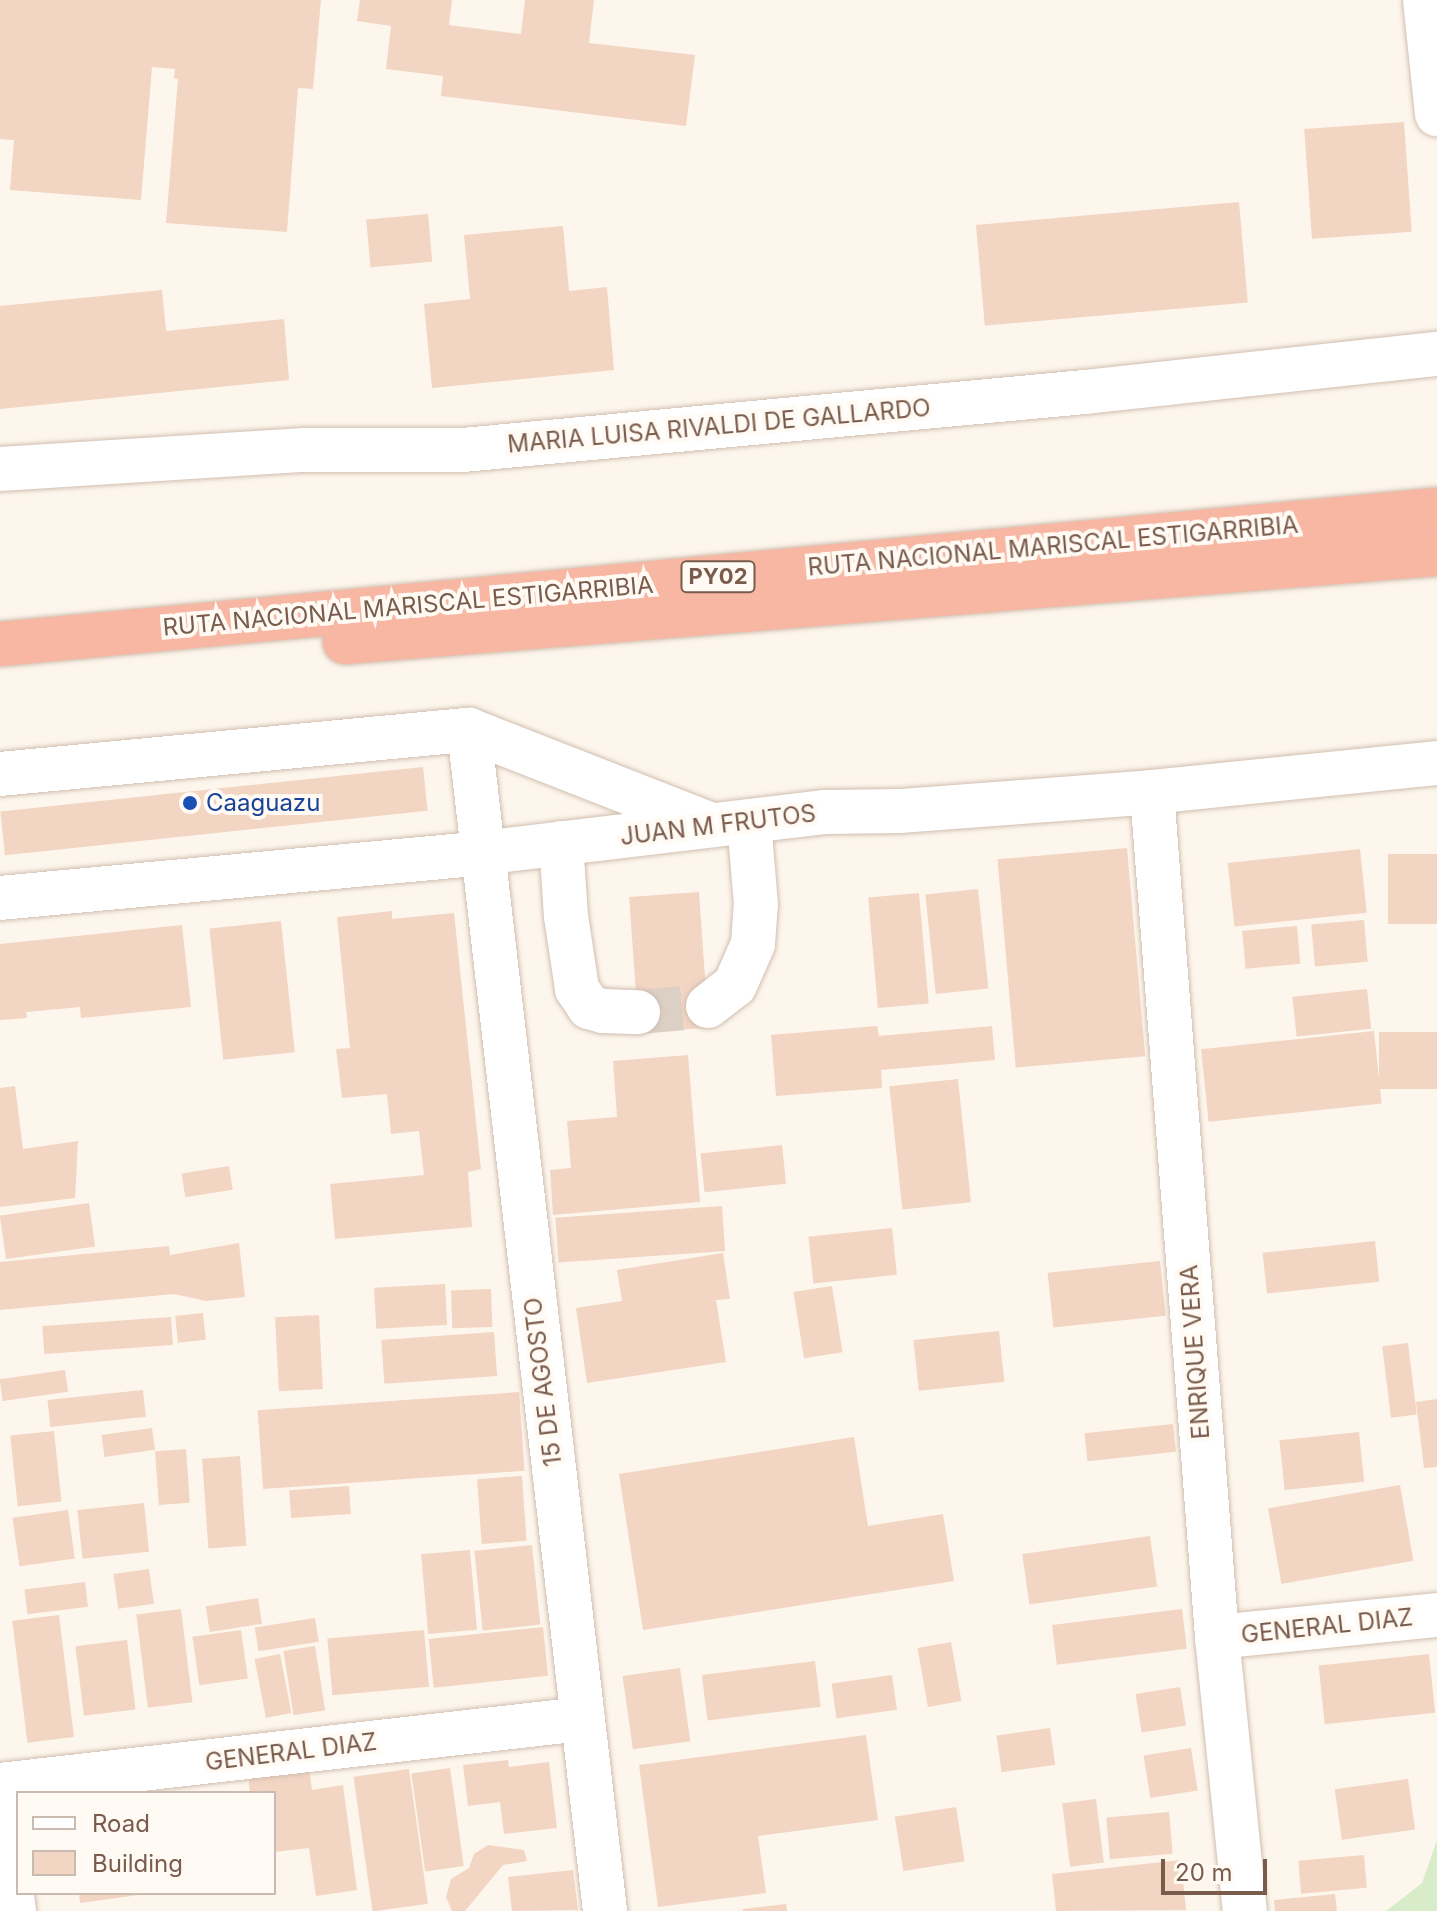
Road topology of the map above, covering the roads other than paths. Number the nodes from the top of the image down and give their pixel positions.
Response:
1 (1425, 0) edge
2 (1437, 114) edge
3 (1437, 354) edge
4 (0, 469) edge
5 (1437, 510) edge
6 (1437, 554) edge
7 (0, 644) edge
8 (0, 670) edge
9 (469, 730) junction
10 (1437, 763) edge
11 (0, 774) edge
12 (1152, 792) junction
13 (730, 823) junction
14 (561, 843) junction
15 (481, 853) junction
16 (0, 898) edge
17 (708, 1006) tunnel mouth
18 (638, 1012) tunnel mouth
19 (1437, 1615) edge
20 (1217, 1637) junction
21 (582, 1719) junction
22 (0, 1785) edge
23 (0, 1803) edge
24 (14, 1911) edge
25 (605, 1911) edge
26 (1245, 1911) edge

1 - 2 street
3 - 4 street, MARIA LUISA RIVALDI DE GALLARDO
5 - 7 highway, RUTA NACIONAL MARISCAL ESTIGARRIBIA / PY02
6 - 8 highway, RUTA NACIONAL MARISCAL ESTIGARRIBIA / PY02
9 - 11 street
9 - 13 street
9 - 15 street, 15 DE AGOSTO
10 - 12 street, JUAN M FRUTOS
12 - 13 street, JUAN M FRUTOS
12 - 20 street, ENRIQUE VERA
13 - 14 street, JUAN M FRUTOS
13 - 17 street
14 - 15 street, JUAN M FRUTOS
14 - 18 street
15 - 16 street, JUAN M FRUTOS
15 - 21 street, 15 DE AGOSTO
19 - 20 street, GENERAL DIAZ
20 - 26 street, ENRIQUE VERA
21 - 22 street, GENERAL DIAZ
21 - 25 street, 15 DE AGOSTO
23 - 24 street

